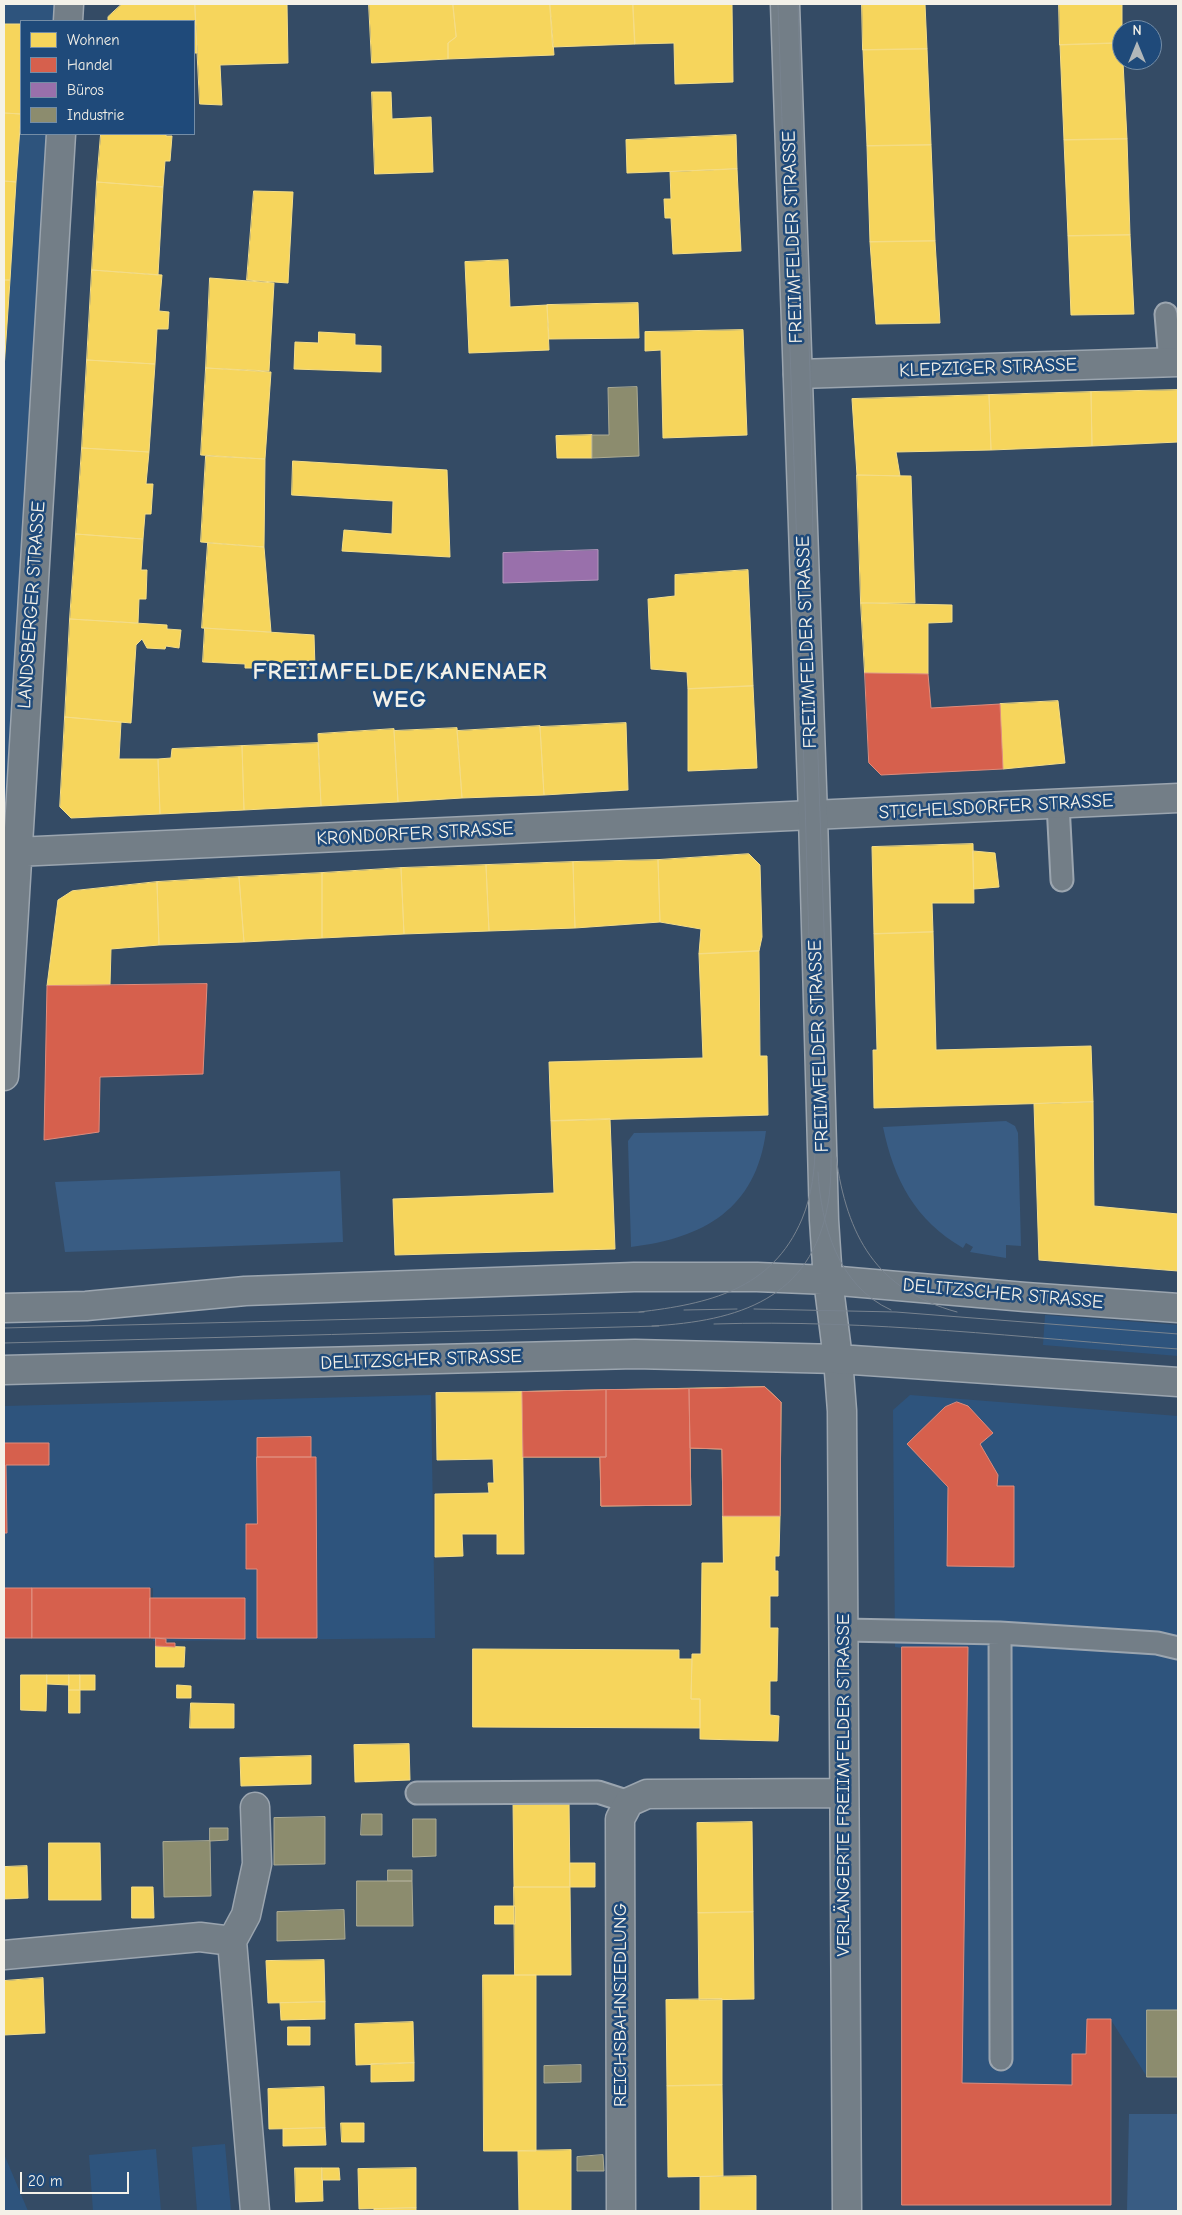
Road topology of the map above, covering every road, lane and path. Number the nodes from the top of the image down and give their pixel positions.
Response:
1 (69, 4) edge
2 (785, 4) edge
3 (68, 20) edge
4 (61, 135) edge
5 (1166, 314) dead end
6 (1174, 363) edge
7 (798, 374) junction
8 (1178, 798) edge
9 (1058, 804) junction
10 (813, 816) junction
11 (16, 852) junction
12 (1062, 880) dead end
13 (4, 1076) edge
14 (828, 1280) junction
15 (4, 1308) edge
16 (1178, 1308) edge
17 (838, 1360) junction
18 (4, 1370) edge
19 (1178, 1382) edge
20 (844, 1630) junction
21 (1000, 1633) junction
22 (1178, 1648) edge
23 (417, 1792) dead end
24 (844, 1793) junction
25 (629, 1802) junction
26 (255, 1807) dead end
27 (232, 1941) junction
28 (4, 1955) edge
29 (1002, 2059) dead end
30 (255, 2211) edge
31 (621, 2211) edge
32 (848, 2211) edge

1 - 3 street
2 - 7 street, FREIIMFELDER STRASSE
4 - 11 street, LANDSBERGER STRASSE
5 - 6 lane
6 - 7 street, KLEPZIGER STRASSE
7 - 10 street, FREIIMFELDER STRASSE
8 - 9 street, STICHELSDORFER STRASSE
9 - 10 street, STICHELSDORFER STRASSE
9 - 12 lane
10 - 11 street, KRONDORFER STRASSE
10 - 14 street, FREIIMFELDER STRASSE
11 - 13 street, LANDSBERGER STRASSE
14 - 15 street, DELITZSCHER STRASSE
14 - 16 street, DELITZSCHER STRASSE
14 - 17 street
17 - 18 street, DELITZSCHER STRASSE
17 - 19 street, DELITZSCHER STRASSE
17 - 20 street, VERLÄNGERTE FREIIMFELDER STRASSE
20 - 21 lane
20 - 24 street, VERLÄNGERTE FREIIMFELDER STRASSE
21 - 22 lane
21 - 29 lane
23 - 25 lane
24 - 25 street
24 - 32 street, VERLÄNGERTE FREIIMFELDER STRASSE
25 - 31 street, REICHSBAHNSIEDLUNG
26 - 27 street
27 - 28 street
27 - 30 street

